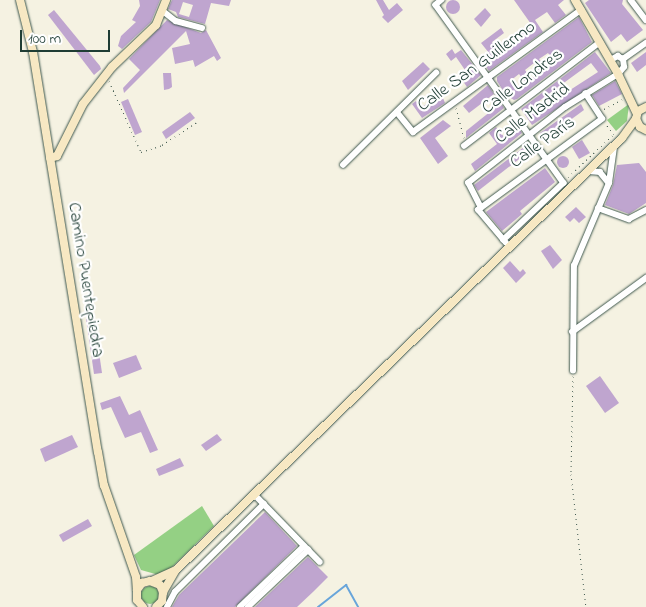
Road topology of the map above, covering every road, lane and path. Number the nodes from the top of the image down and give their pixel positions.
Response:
1 (20, 0) edge
2 (166, 0) edge
3 (442, 0) edge
4 (575, 0) edge
5 (631, 0) edge
6 (581, 10) junction
7 (163, 11) junction
8 (646, 20) edge
9 (202, 28) dead end
10 (600, 42) junction
11 (646, 43) edge
12 (624, 59) junction
13 (611, 60) junction
14 (436, 73) dead end
15 (106, 74) junction
16 (618, 74) junction
17 (487, 78) junction
18 (586, 94) junction
19 (630, 96) junction
20 (454, 102) junction
21 (645, 107) edge
22 (511, 110) junction
23 (397, 112) junction
24 (598, 112) junction
25 (637, 117) junction
26 (602, 119) junction
27 (197, 122) dead end
28 (645, 130) edge
29 (529, 135) junction
30 (622, 138) junction
31 (464, 146) joint
32 (614, 146) junction
33 (50, 158) junction
34 (546, 158) junction
35 (343, 165) dead end
36 (589, 170) junction
37 (564, 182) junction
38 (608, 183) junction
39 (598, 208) junction
40 (480, 209) junction
41 (646, 210) edge
42 (517, 227) junction
43 (524, 234) junction
44 (504, 240) junction
45 (510, 247) junction
46 (646, 278) edge
47 (572, 332) junction
48 (573, 371) joint
49 (258, 498) dead end
50 (264, 504) junction
51 (306, 548) junction
52 (320, 562) dead end
53 (131, 563) junction
54 (176, 570) junction
55 (151, 581) junction
56 (164, 592) junction
57 (136, 593) junction
58 (161, 606) edge
59 (130, 607) edge
60 (143, 607) edge
61 (240, 607) edge
62 (248, 607) edge
63 (586, 607) edge

1 - 33 street, Camino Puentepiedra
2 - 7 street
3 - 17 street
4 - 6 street
5 - 8 street
6 - 10 street
6 - 17 street, Calle San Guillermo
7 - 9 street
7 - 15 street
10 - 13 street
10 - 22 street, Calle Londres
11 - 12 street
12 - 13 street
12 - 16 street
13 - 16 street
14 - 23 street
15 - 27 path
15 - 33 street
16 - 18 street, Calle Madrid
16 - 19 street
17 - 20 street, Calle San Guillermo
17 - 22 street
18 - 24 street, Calle París
18 - 29 street, Calle Madrid
19 - 21 street
19 - 24 path
19 - 25 street
20 - 23 street, Calle San Guillermo
20 - 31 path
21 - 25 street
22 - 29 street
22 - 31 street, Calle Londres
23 - 35 street
24 - 26 street, Calle París
25 - 28 street
25 - 30 street
26 - 34 street, Calle París
26 - 37 path
28 - 30 street
29 - 34 street
29 - 40 street, Calle Madrid
30 - 32 street
32 - 36 street
32 - 38 street
33 - 53 street, Camino Puentepiedra
34 - 37 street
34 - 40 street, Calle París
36 - 38 street
36 - 43 street
37 - 42 street
38 - 39 street
39 - 41 street
39 - 47 street
40 - 44 street
42 - 43 street
42 - 44 street
43 - 45 street
44 - 45 street
45 - 54 street
46 - 47 street
47 - 48 street
48 - 63 path
49 - 50 street
50 - 51 street
50 - 58 street
51 - 52 street
51 - 61 street
51 - 62 street
53 - 55 street, Camino Puentepiedra
53 - 57 street, Camino Puentepiedra
54 - 55 street
54 - 56 street
55 - 56 street, Camino Puentepiedra
55 - 57 street
56 - 58 street
57 - 59 street
57 - 60 street, Camino Puentepiedra

